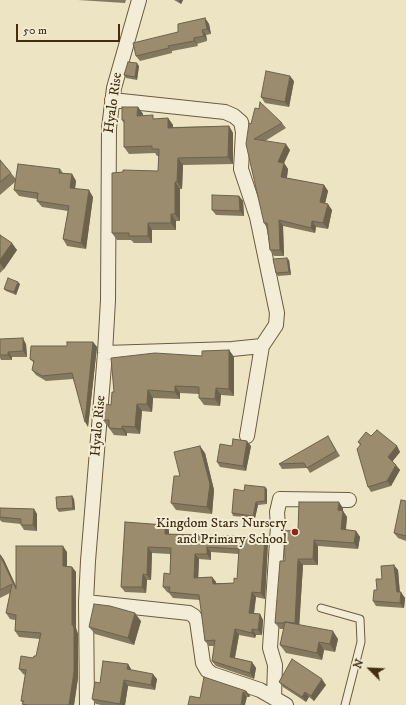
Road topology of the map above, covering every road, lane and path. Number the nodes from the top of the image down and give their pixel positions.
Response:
1 (139, 0) edge
2 (112, 100) junction
3 (262, 346) junction
4 (105, 353) junction
5 (247, 436) dead end
6 (349, 500) dead end
7 (86, 602) junction
8 (321, 608) dead end
9 (274, 697) junction
10 (86, 705) edge
11 (286, 705) edge
12 (345, 705) edge

1 - 2 street, Hyalo Rise
2 - 3 street
2 - 4 street, Hyalo Rise
3 - 4 street
3 - 5 street
4 - 7 street, Hyalo Rise
6 - 9 street
7 - 9 street
7 - 10 street, Hyalo Rise
8 - 12 lane
9 - 11 street

